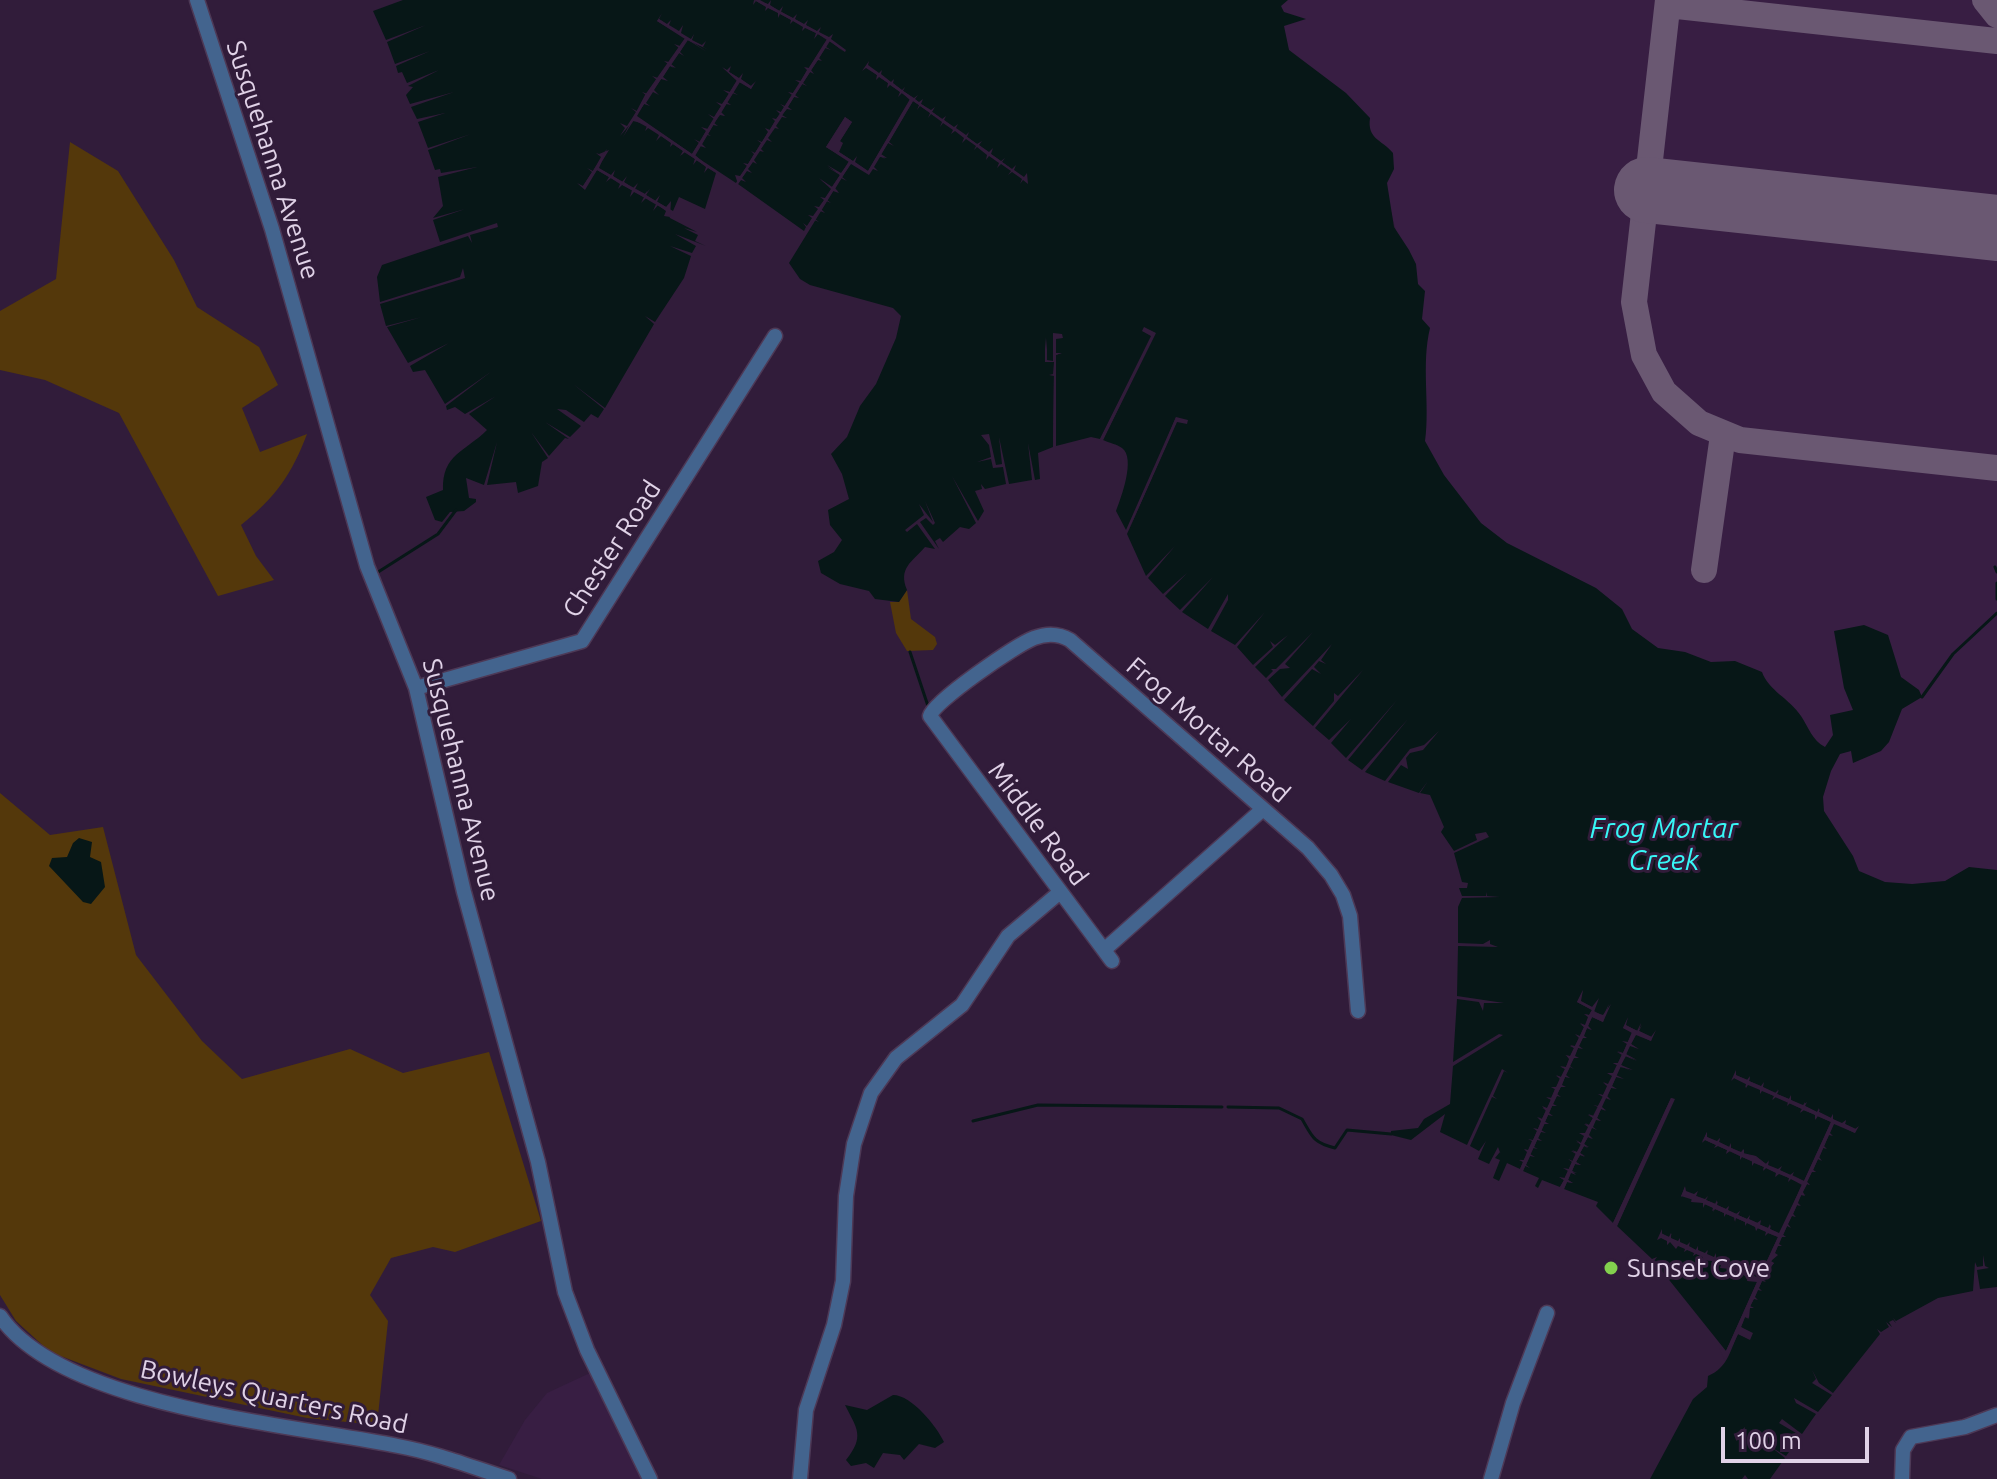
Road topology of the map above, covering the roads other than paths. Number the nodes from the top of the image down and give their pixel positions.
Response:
1 (197, 0) edge
2 (775, 336) dead end
3 (416, 688) junction
4 (931, 712) joint
5 (1263, 809) junction
6 (1059, 893) junction
7 (1358, 1011) dead end
8 (1547, 1313) dead end
9 (0, 1316) edge
10 (1997, 1415) edge
11 (509, 1479) edge
12 (650, 1479) edge
13 (800, 1479) edge
14 (1491, 1479) edge
15 (1902, 1479) edge

1 - 3 street, Susquehanna Avenue
2 - 3 street, Chester Road
3 - 12 street, Susquehanna Avenue
4 - 5 street, Frog Mortar Road
4 - 6 street, Middle Road
5 - 6 street, Middle Road
5 - 7 street, Frog Mortar Road
6 - 13 street
8 - 14 street
9 - 11 street, Bowleys Quarters Road
10 - 15 street

